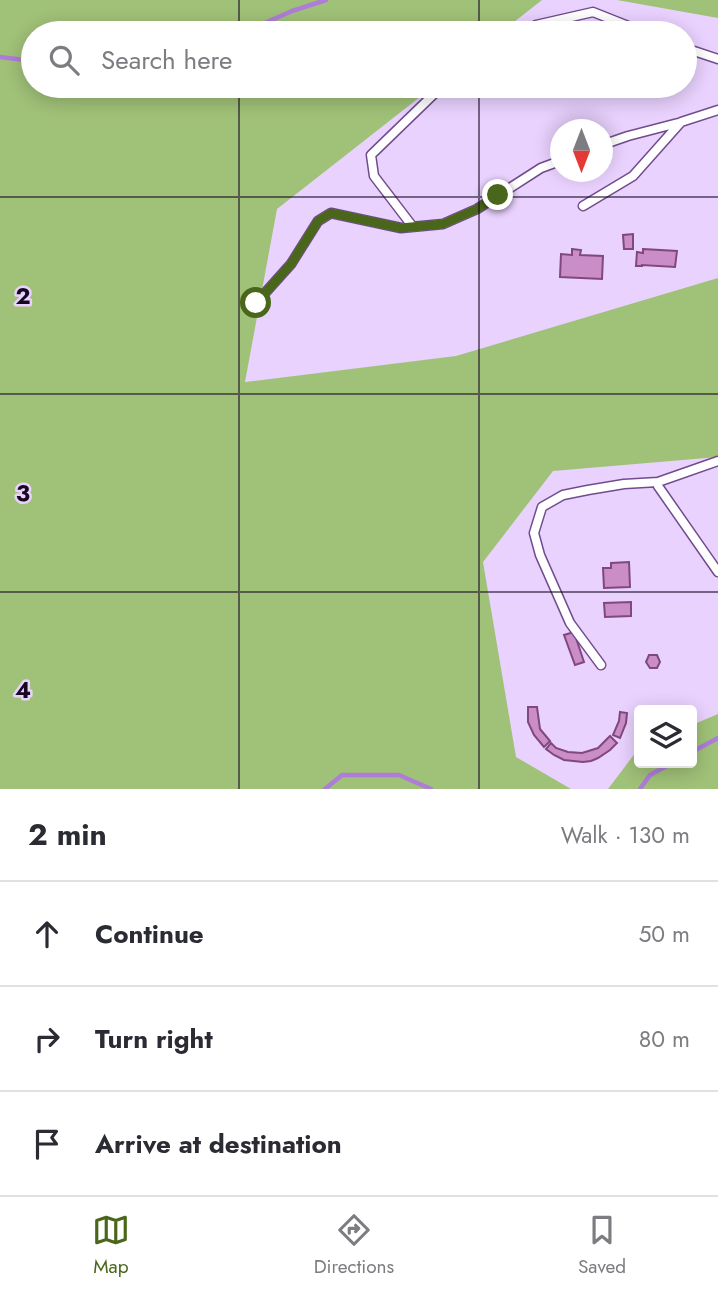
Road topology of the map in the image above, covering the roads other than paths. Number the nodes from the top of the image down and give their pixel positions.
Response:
1 (554, 21) edge
2 (616, 21) edge
3 (697, 52) edge
4 (718, 59) edge
5 (430, 98) edge
6 (718, 110) edge
7 (681, 122) junction
8 (613, 141) edge
9 (550, 165) edge
10 (583, 206) dead end
11 (413, 227) junction
12 (256, 303) dead end
13 (718, 461) edge
14 (658, 482) junction
15 (718, 572) edge
16 (601, 665) dead end

1 - 2 lane
3 - 4 lane
5 - 11 lane
6 - 7 lane
7 - 8 lane
7 - 10 lane
9 - 11 lane
11 - 12 lane
13 - 14 lane
14 - 15 lane
14 - 16 lane

